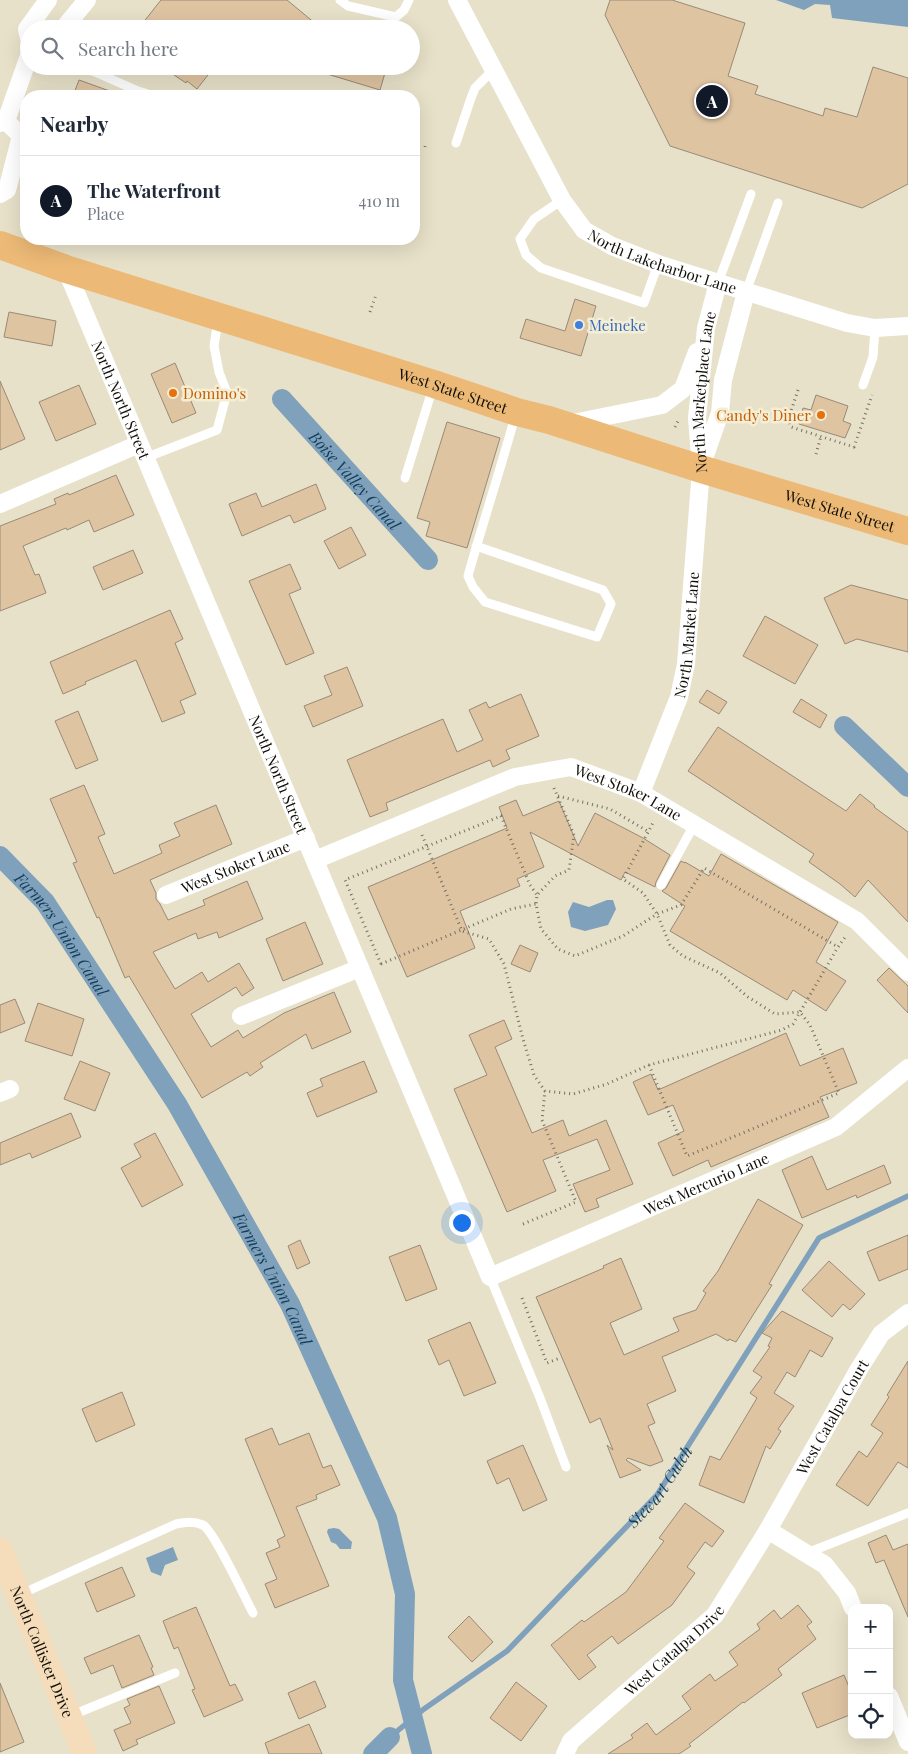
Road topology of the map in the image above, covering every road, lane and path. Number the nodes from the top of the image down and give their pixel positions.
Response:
1 (48, 0) edge
2 (87, 0) edge
3 (340, 0) edge
4 (409, 0) edge
5 (457, 0) edge
6 (34, 20) edge
7 (70, 20) edge
8 (493, 70) junction
9 (22, 75) edge
10 (102, 75) edge
11 (136, 90) edge
12 (3, 122) edge
13 (20, 135) edge
14 (20, 140) edge
15 (456, 143) dead end
16 (0, 194) edge
17 (752, 194) dead end
18 (562, 200) junction
19 (778, 203) dead end
20 (0, 245) edge
21 (658, 264) junction
22 (66, 269) junction
23 (718, 284) junction
24 (746, 292) junction
25 (376, 295) dead end
26 (370, 312) dead end
27 (219, 317) junction
28 (908, 326) edge
29 (706, 328) junction
30 (875, 328) junction
31 (434, 384) junction
32 (863, 385) dead end
33 (798, 390) dead end
34 (873, 392) dead end
35 (516, 412) junction
36 (563, 425) junction
37 (821, 436) junction
38 (142, 451) junction
39 (816, 454) dead end
40 (700, 469) junction
41 (405, 478) dead end
42 (0, 504) edge
43 (908, 531) edge
44 (476, 546) junction
45 (554, 784) dead end
46 (641, 793) junction
47 (557, 796) junction
48 (415, 818) junction
49 (694, 825) junction
50 (661, 826) dead end
51 (649, 832) junction
52 (306, 838) junction
53 (427, 847) junction
54 (315, 860) junction
55 (661, 885) dead end
56 (166, 895) dead end
57 (537, 895) junction
58 (536, 904) junction
59 (657, 914) junction
60 (858, 921) junction
61 (462, 931) junction
62 (838, 947) junction
63 (381, 964) junction
64 (360, 968) junction
65 (908, 972) edge
66 (800, 1012) junction
67 (241, 1016) dead end
68 (649, 1064) junction
69 (908, 1068) edge
70 (545, 1091) junction
71 (523, 1224) dead end
72 (490, 1277) junction
73 (522, 1298) dead end
74 (908, 1312) edge
75 (560, 1358) dead end
76 (566, 1467) dead end
77 (908, 1513) edge
78 (768, 1530) junction
79 (0, 1550) edge
80 (806, 1553) junction
81 (19, 1595) junction
82 (851, 1604) edge
83 (253, 1613) dead end
84 (175, 1673) dead end
85 (893, 1706) edge
86 (70, 1716) junction
87 (908, 1742) edge
88 (86, 1754) edge
89 (565, 1754) edge

1 - 6 street
2 - 7 street
3 - 4 lane
5 - 8 street, North Lakeharbor Lane
8 - 15 lane
8 - 18 street, North Lakeharbor Lane
9 - 12 street
10 - 11 lane
12 - 13 street
14 - 16 street
17 - 23 lane
18 - 21 street, North Lakeharbor Lane
18 - 21 lane
19 - 24 lane
20 - 22 main road, West State Street
21 - 23 street, North Lakeharbor Lane
22 - 27 main road, West State Street
22 - 38 street, North North Street
23 - 24 street, North Lakeharbor Lane
23 - 29 street, North Marketplace Lane
24 - 30 street, North Lakeharbor Lane
24 - 40 street, North Marketplace Lane
25 - 26 path
27 - 31 main road, West State Street
27 - 38 lane
28 - 30 street, North Lakeharbor Lane
29 - 36 street
29 - 40 street, North Marketplace Lane
30 - 32 lane
31 - 35 main road, West State Street
31 - 41 lane
33 - 37 path
34 - 37 path
35 - 36 main road, West State Street
35 - 44 lane
36 - 40 main road, West State Street
37 - 39 path
38 - 42 street
38 - 52 street, North North Street
40 - 43 main road, West State Street
40 - 46 street, North Market Lane
44 - 44 lane
45 - 47 path
46 - 48 street, West Stoker Lane
46 - 49 street, West Stoker Lane
47 - 51 path
47 - 57 path
48 - 53 path
48 - 54 street, West Stoker Lane
49 - 55 lane
49 - 60 street, West Stoker Lane
50 - 51 path
51 - 59 path
52 - 54 street, North North Street
52 - 56 street, West Stoker Lane
53 - 57 path
53 - 61 path
53 - 63 path
54 - 64 street, North North Street
57 - 58 path
58 - 59 path
58 - 61 path
59 - 62 path
59 - 66 path
60 - 62 path
60 - 65 street, West Stoker Lane
61 - 63 path
61 - 70 path
62 - 66 path
63 - 64 path
64 - 67 street
64 - 72 street, North North Street
66 - 68 path
66 - 68 path
68 - 70 path
69 - 72 street, West Mercurio Lane
70 - 71 path
72 - 76 lane
73 - 75 path
74 - 78 street, West Catalpa Court
77 - 80 lane
78 - 80 street
78 - 89 street, West Catalpa Drive
79 - 81 street, North Collister Drive
80 - 82 street
81 - 83 lane
81 - 86 street, North Collister Drive
84 - 86 lane
85 - 87 street
86 - 88 street, North Collister Drive

